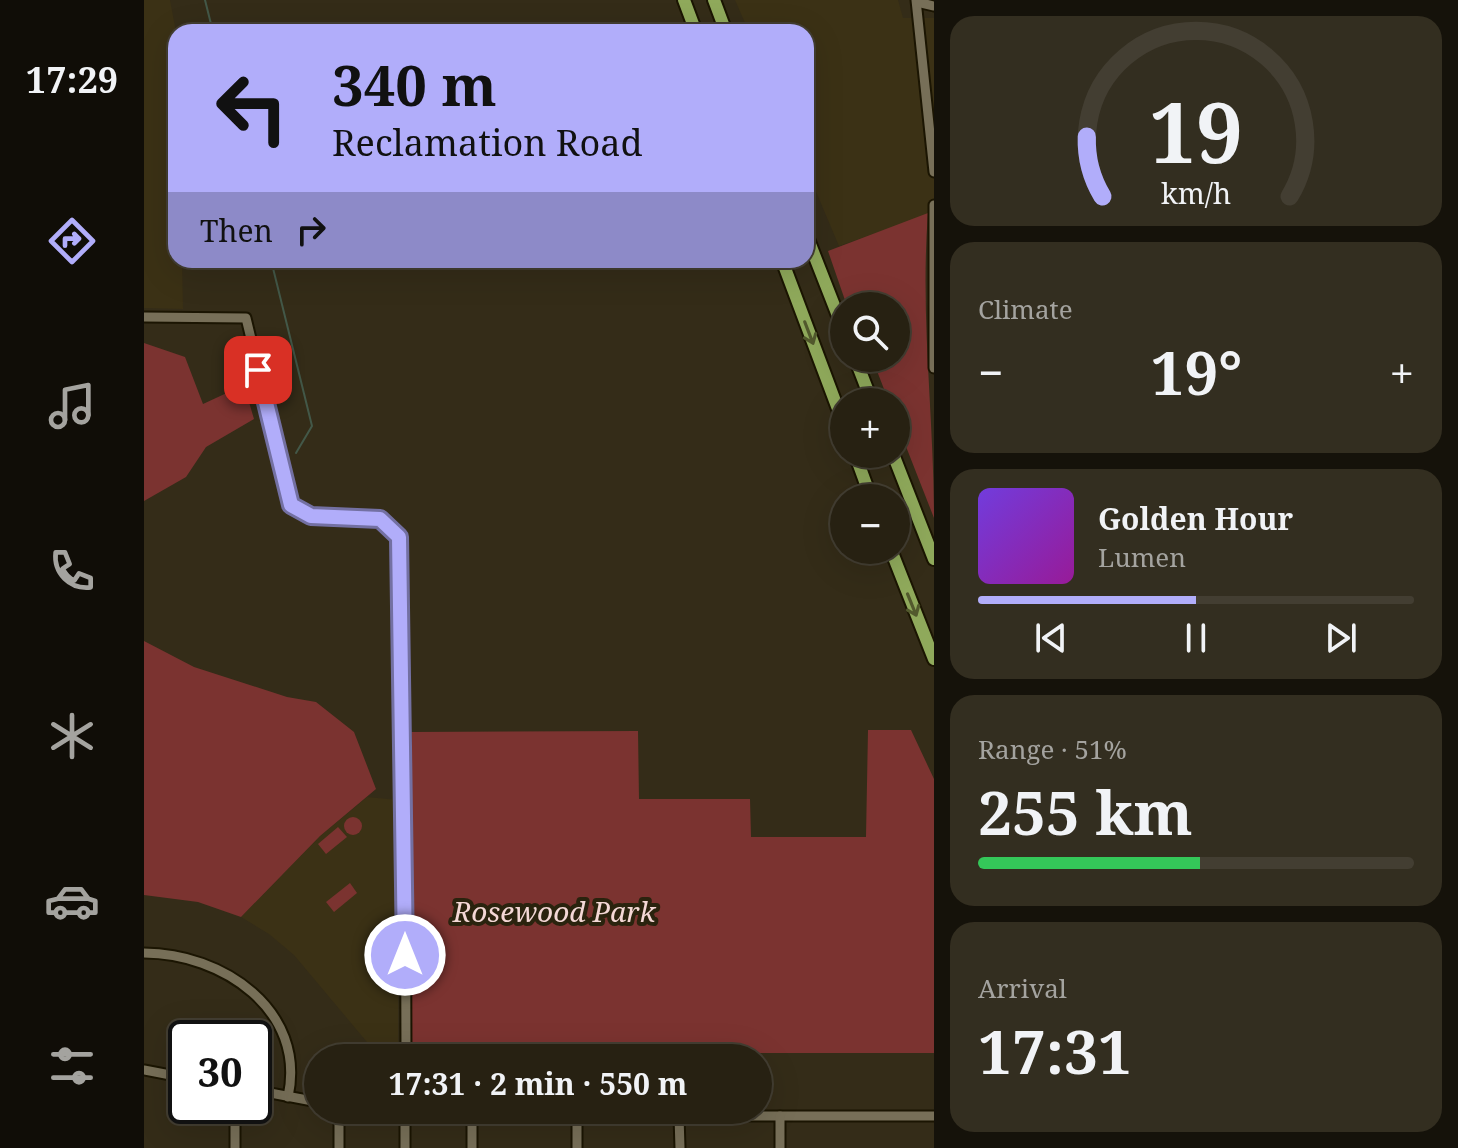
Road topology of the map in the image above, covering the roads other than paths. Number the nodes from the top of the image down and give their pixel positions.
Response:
1 (684, 0) edge
2 (714, 0) edge
3 (931, 0) edge
4 (917, 1) edge
5 (934, 6) edge
6 (693, 24) edge
7 (723, 24) edge
8 (934, 172) edge
9 (934, 205) edge
10 (814, 254) edge
11 (785, 268) edge
12 (830, 295) edge
13 (144, 317) edge
14 (934, 368) edge
15 (830, 388) edge
16 (898, 468) edge
17 (934, 559) edge
18 (897, 564) edge
19 (934, 659) edge
20 (144, 953) edge
21 (406, 1044) edge
22 (144, 1070) edge
23 (168, 1075) edge
24 (272, 1094) edge
25 (288, 1097) junction
26 (304, 1100) edge
27 (772, 1116) edge
28 (780, 1116) junction
29 (934, 1116) edge
30 (235, 1124) edge
31 (339, 1124) edge
32 (405, 1124) edge
33 (472, 1124) edge
34 (577, 1124) edge
35 (679, 1124) edge
36 (235, 1148) edge
37 (339, 1148) edge
38 (405, 1148) edge
39 (472, 1148) edge
40 (577, 1148) edge
41 (680, 1148) edge
42 (780, 1148) edge

1 - 6 highway
2 - 7 highway
3 - 4 street
4 - 5 street
4 - 8 street
9 - 14 street
10 - 12 highway
11 -> 15 highway
13 - 21 street
16 - 17 highway
18 -> 19 highway
20 - 25 street
22 - 23 street
24 - 25 street
25 - 26 street
27 - 28 street
28 - 29 street
28 - 42 street
30 - 36 street
31 - 37 street
32 - 38 street
33 - 39 street
34 - 40 street
35 - 41 street

